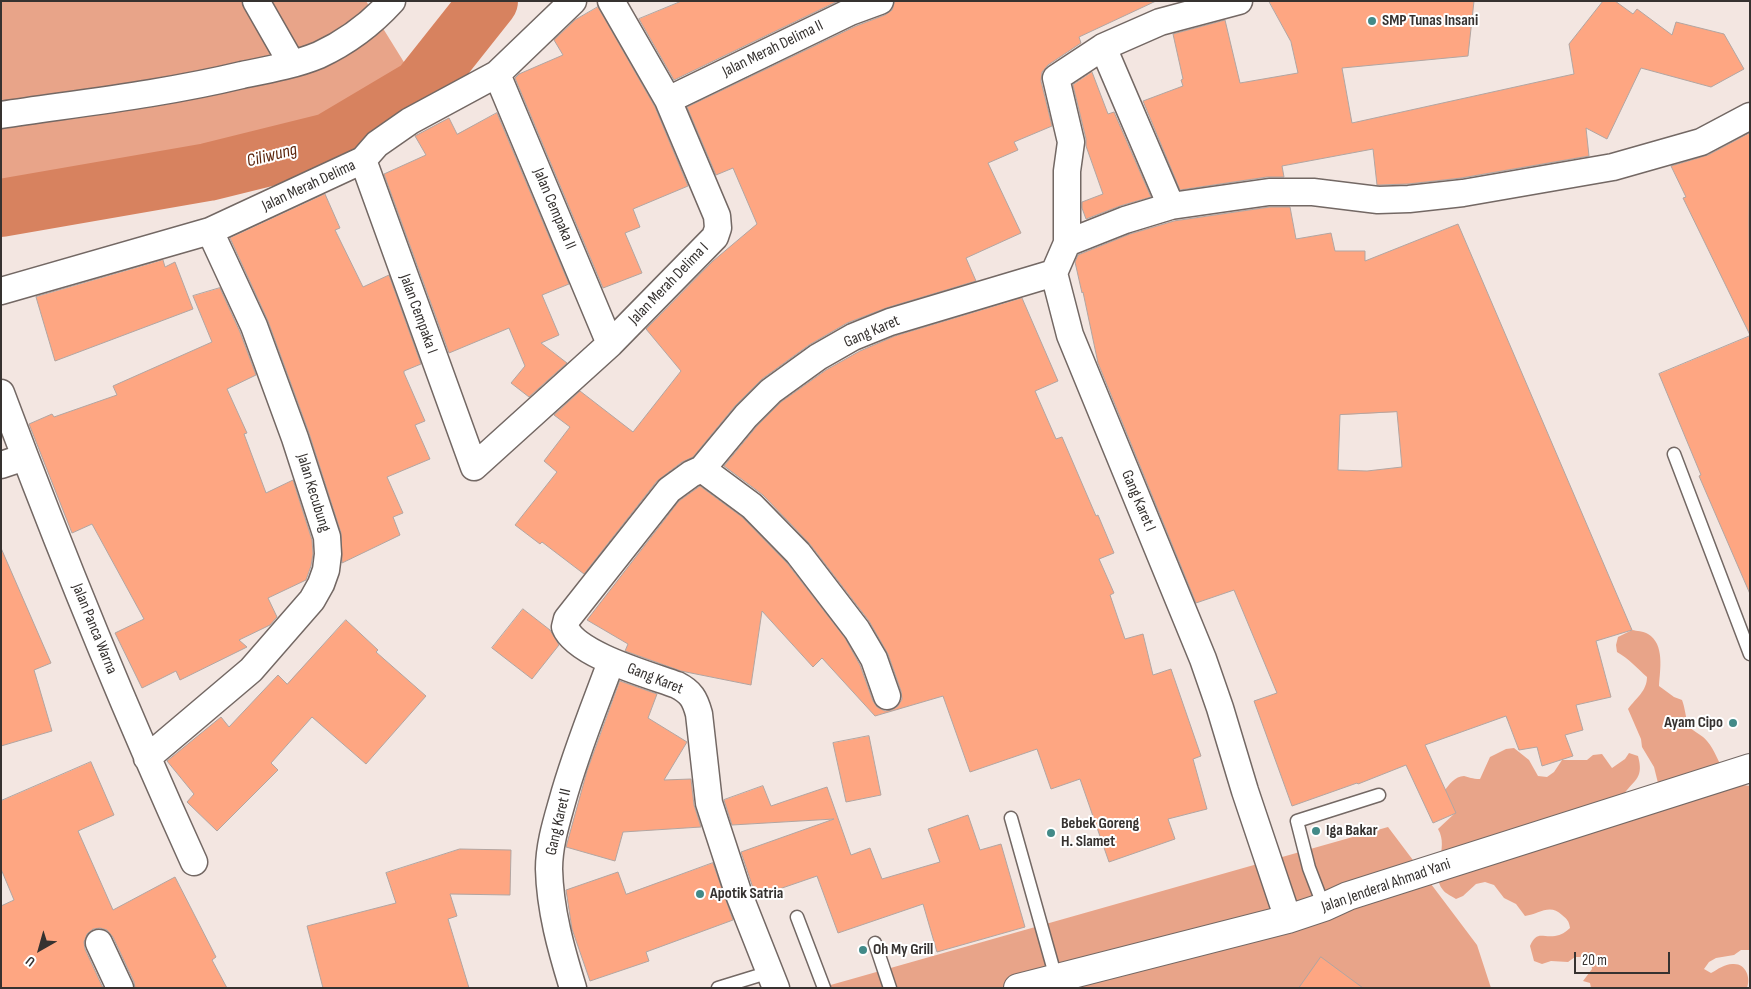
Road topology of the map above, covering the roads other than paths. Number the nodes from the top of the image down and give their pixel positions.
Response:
1 (256, 1) edge
2 (392, 1) edge
3 (573, 1) edge
4 (611, 1) edge
5 (880, 1) edge
6 (1239, 1) edge
7 (1103, 46) junction
8 (292, 64) junction
9 (497, 74) junction
10 (668, 100) junction
11 (1, 115) edge
12 (1750, 116) edge
13 (363, 160) junction
14 (1171, 206) junction
15 (210, 231) junction
16 (1067, 243) junction
17 (1054, 273) junction
18 (1, 291) edge
19 (610, 344) junction
20 (1, 393) edge
21 (1674, 454) dead end
22 (13, 461) edge
23 (474, 467) joint
24 (702, 469) junction
25 (1750, 654) edge
26 (611, 662) junction
27 (887, 696) dead end
28 (147, 758) junction
29 (1750, 768) edge
30 (1380, 795) dead end
31 (1011, 818) dead end
32 (194, 862) dead end
33 (1324, 907) junction
34 (797, 917) dead end
35 (1288, 919) junction
36 (99, 943) dead end
37 (875, 943) dead end
38 (1056, 978) junction
39 (773, 980) edge
40 (120, 988) edge
41 (572, 988) edge
42 (718, 988) edge
43 (824, 988) edge
44 (890, 988) edge
45 (1018, 988) edge

1 - 8 street
2 - 8 street
3 - 9 street, Jalan Merah Delima
4 - 10 street, Jalan Merah Delima I
5 - 10 street, Jalan Merah Delima II
6 - 7 street
7 - 14 street
7 - 16 street
8 - 11 street
9 - 13 street, Jalan Merah Delima
9 - 19 street, Jalan Cempaka II
10 - 19 street, Jalan Merah Delima I
12 - 14 street
13 - 15 street, Jalan Merah Delima
13 - 23 street, Jalan Cempaka I
14 - 16 street
15 - 18 street, Jalan Merah Delima
15 - 28 street, Jalan Kecubung
16 - 17 street
17 - 24 street, Gang Karet
17 - 35 street, Gang Karet I
19 - 23 street, Jalan Merah Delima I
20 - 22 street, Jalan Panca Warna
21 - 25 lane
22 - 28 street, Jalan Panca Warna
24 - 26 street, Gang Karet
24 - 27 street
26 - 39 street, Gang Karet
26 - 41 street, Gang Karet II
28 - 32 street, Jalan Panca Warna
29 - 33 main road, Jalan Jenderal Ahmad Yani
30 - 33 lane
31 - 38 lane
33 - 35 main road, Jalan Jenderal Ahmad Yani
34 - 43 lane
35 - 38 main road, Jalan Jenderal Ahmad Yani
36 - 40 street
37 - 44 lane
38 - 45 main road, Jalan Jenderal Ahmad Yani
39 - 42 lane

